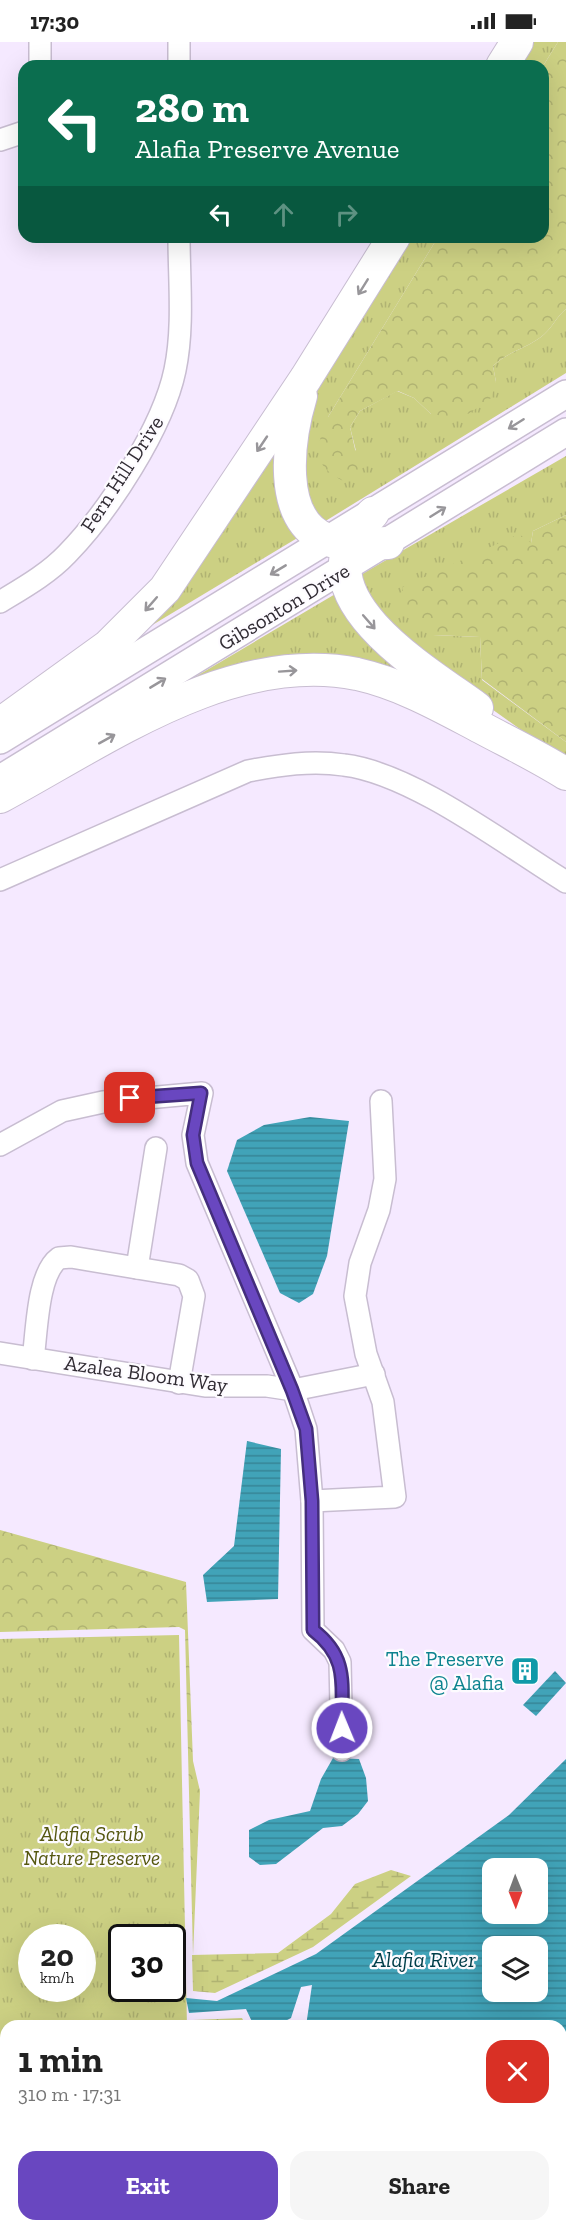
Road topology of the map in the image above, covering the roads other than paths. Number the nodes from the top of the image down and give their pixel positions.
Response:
1 (40, 42) edge
2 (179, 42) edge
3 (517, 42) edge
4 (40, 60) edge
5 (179, 60) edge
6 (506, 60) edge
7 (18, 134) edge
8 (0, 140) edge
9 (179, 243) edge
10 (390, 243) edge
11 (306, 378) junction
12 (566, 394) edge
13 (566, 432) edge
14 (373, 513) joint
15 (388, 543) joint
16 (341, 551) junction
17 (0, 602) edge
18 (0, 724) edge
19 (0, 740) edge
20 (561, 771) edge
21 (0, 779) edge
22 (0, 797) edge
23 (0, 880) edge
24 (566, 882) edge
25 (381, 1101) dead end
26 (0, 1145) edge
27 (156, 1148) dead end
28 (137, 1268) junction
29 (0, 1353) edge
30 (33, 1359) junction
31 (374, 1374) junction
32 (179, 1383) junction
33 (292, 1390) junction
34 (312, 1501) junction
35 (342, 1750) dead end

1 - 4 street
2 - 5 street
3 - 6 highway
7 - 8 street
9 - 17 street, Fern Hill Drive
10 -> 11 highway
11 - 16 highway
11 -> 18 highway
12 -> 14 main road
15 -> 13 main road
14 - 16 highway
15 - 16 highway
16 -> 19 main road, Gibsonton Drive
16 -> 20 highway
21 -> 16 main road, Gibsonton Drive
22 -> 20 highway
23 - 24 street
25 - 31 street
26 - 33 street
27 - 28 street
28 - 30 street
28 - 32 street
29 - 30 street, Azalea Bloom Way
30 - 32 street, Azalea Bloom Way
31 - 33 street, Azalea Bloom Way
31 - 34 street
32 - 33 street, Azalea Bloom Way
33 - 34 street
34 - 35 street

